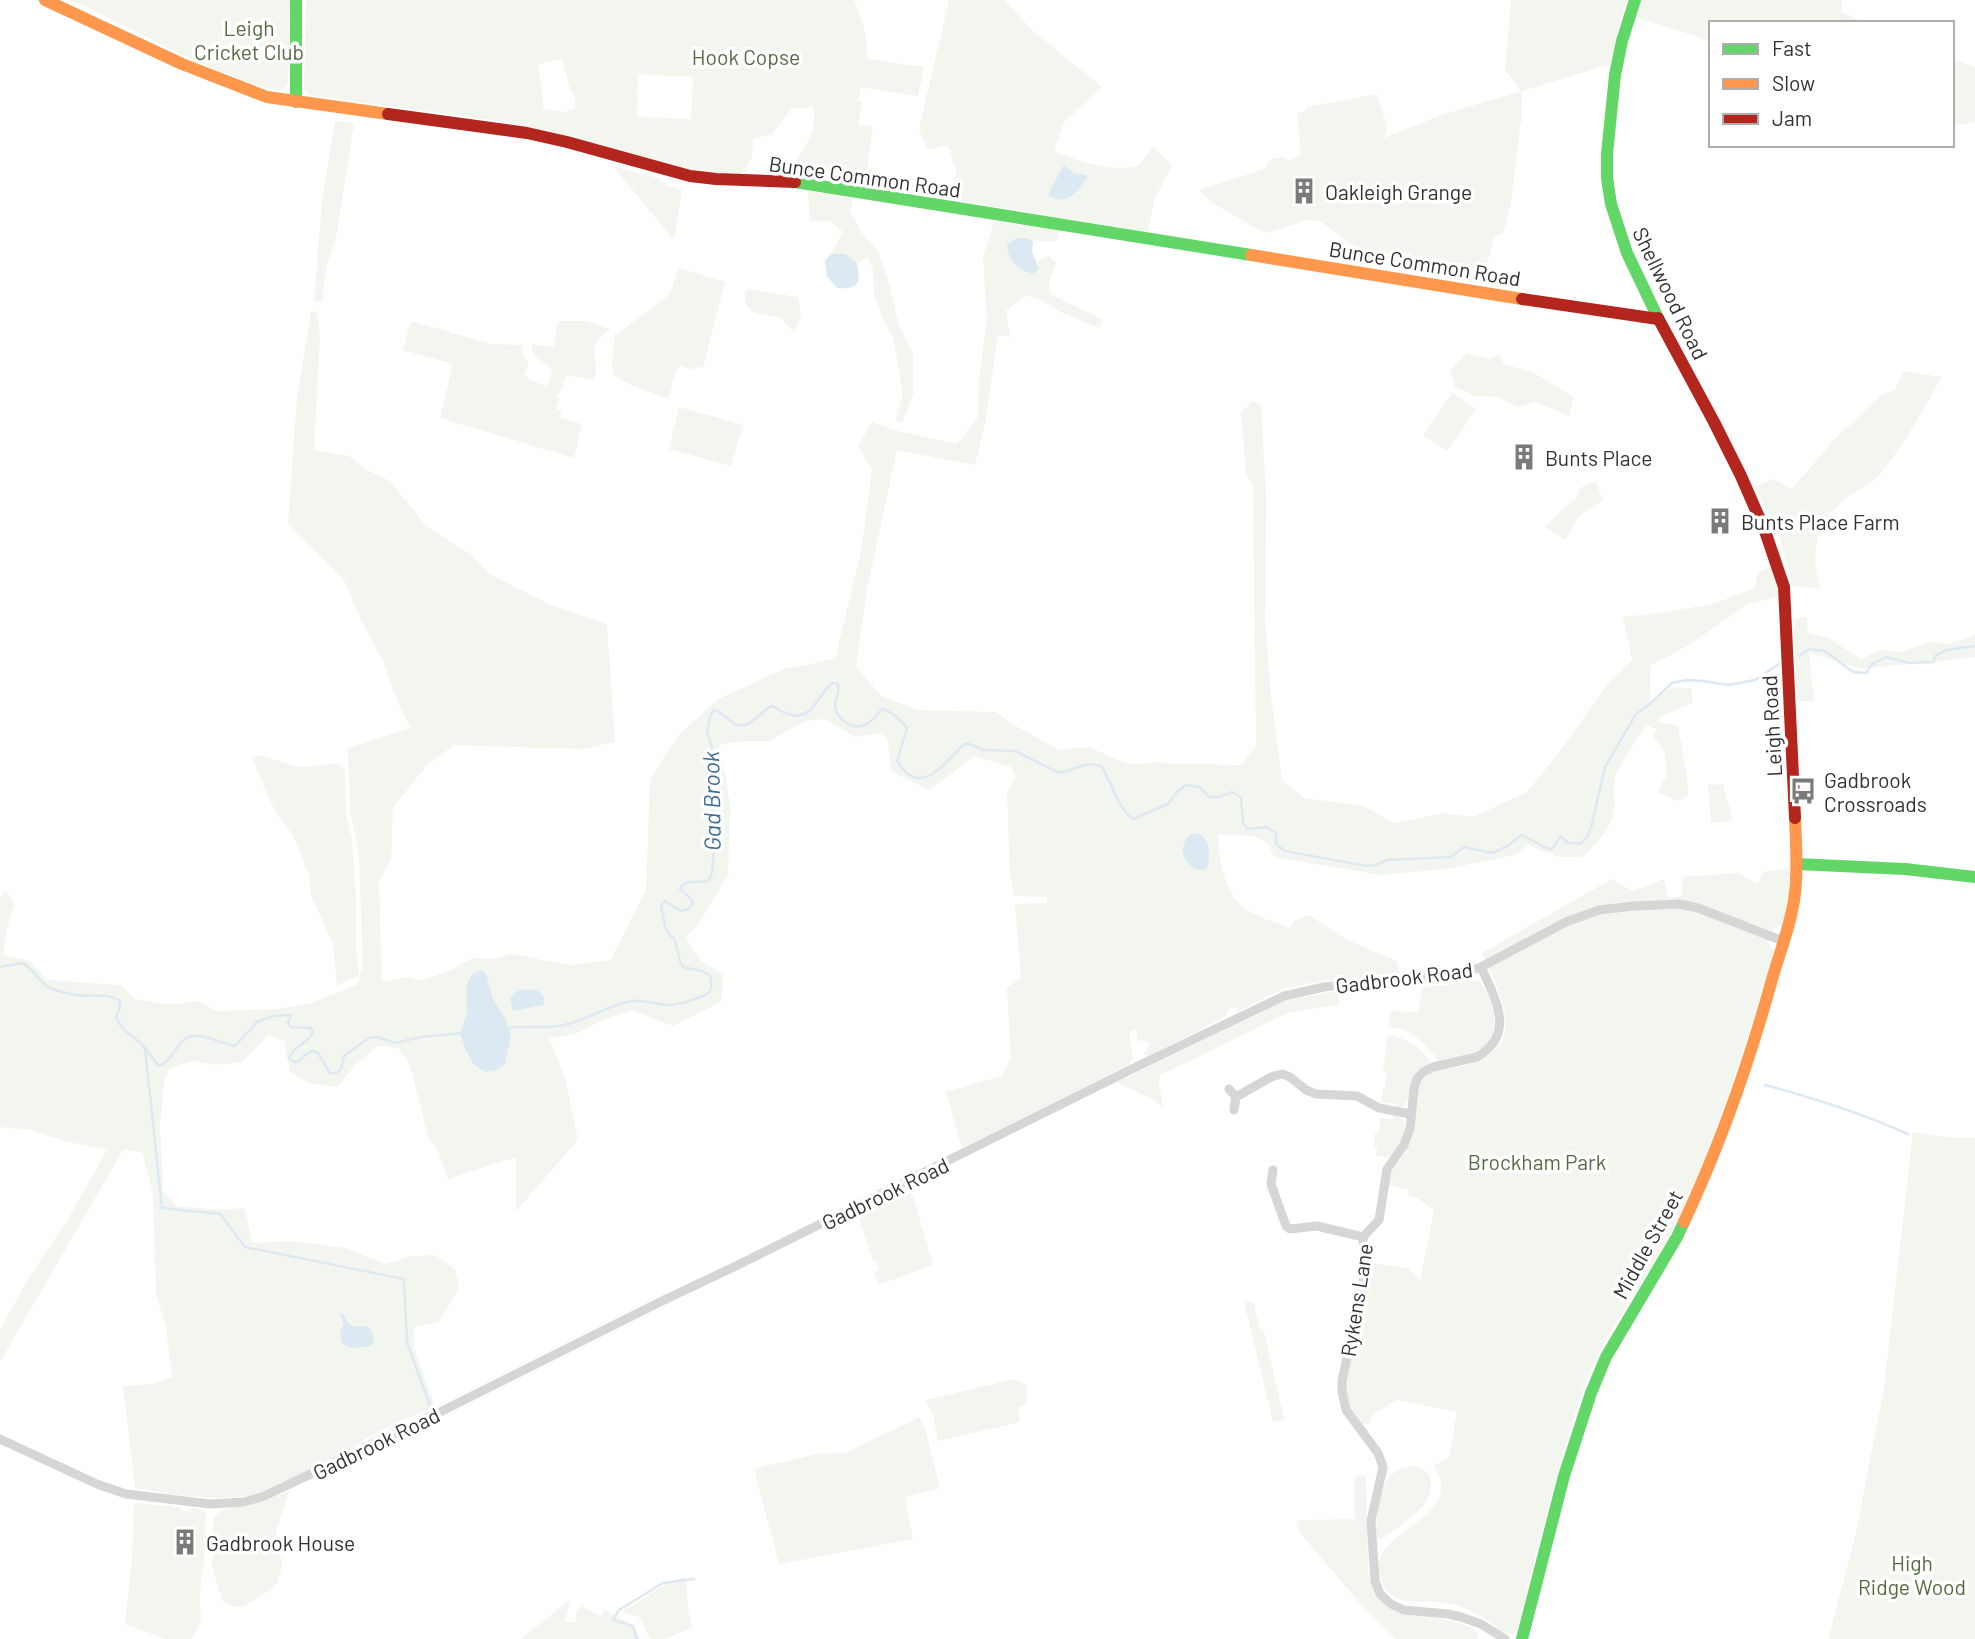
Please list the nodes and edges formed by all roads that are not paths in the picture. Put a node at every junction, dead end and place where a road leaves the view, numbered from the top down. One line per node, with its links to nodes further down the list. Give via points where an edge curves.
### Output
1 (45, 0): 4 (street, Bunce Common Road, via 235,86)
2 (296, 0): 4 (street)
3 (1635, 0): 5 (street, Shellwood Road, via 1616,67 1607,174 1615,223)
4 (296, 102): 5 (street, Bunce Common Road, via 527,133 690,176 835,187)
5 (1658, 319): 6 (street, Shellwood Road, via 1712,418 1772,547)
6 (1784, 587): 7 (street, Leigh Road)
7 (1797, 864): 8 (street); 9 (street, Middle Street, via 1795,895)
8 (1975, 877)
9 (1783, 941): 10 (street, Gadbrook Road, via 1698,908 1634,906 1600,910 1566,922); 19 (street, Middle Street, via 1734,1100 1696,1196 1606,1357 1587,1401)
10 (1481, 967): 14 (street, Rykens Lane, via 1500,1016 1496,1041 1477,1057 1423,1072 1414,1089); 17 (street, Gadbrook Road, via 1455,975 1377,980 1284,996 264,1496 210,1504 126,1493)
11 (1229, 1089): 12 (street)
12 (1236, 1097): 13 (street); 14 (street, via 1282,1074 1316,1094 1346,1094 1379,1108)
13 (1234, 1110)
14 (1410, 1114): 16 (street, Rykens Lane, via 1404,1145 1387,1169 1379,1220)
15 (1273, 1170): 16 (street, via 1271,1184 1286,1226 1317,1226)
16 (1363, 1237): 18 (street, Rykens Lane, via 1363,1283 1342,1391 1346,1410 1383,1467 1371,1521 1375,1581 1380,1594 1404,1610 1461,1617)
17 (0, 1439)
18 (1505, 1639)
19 (1522, 1639)

